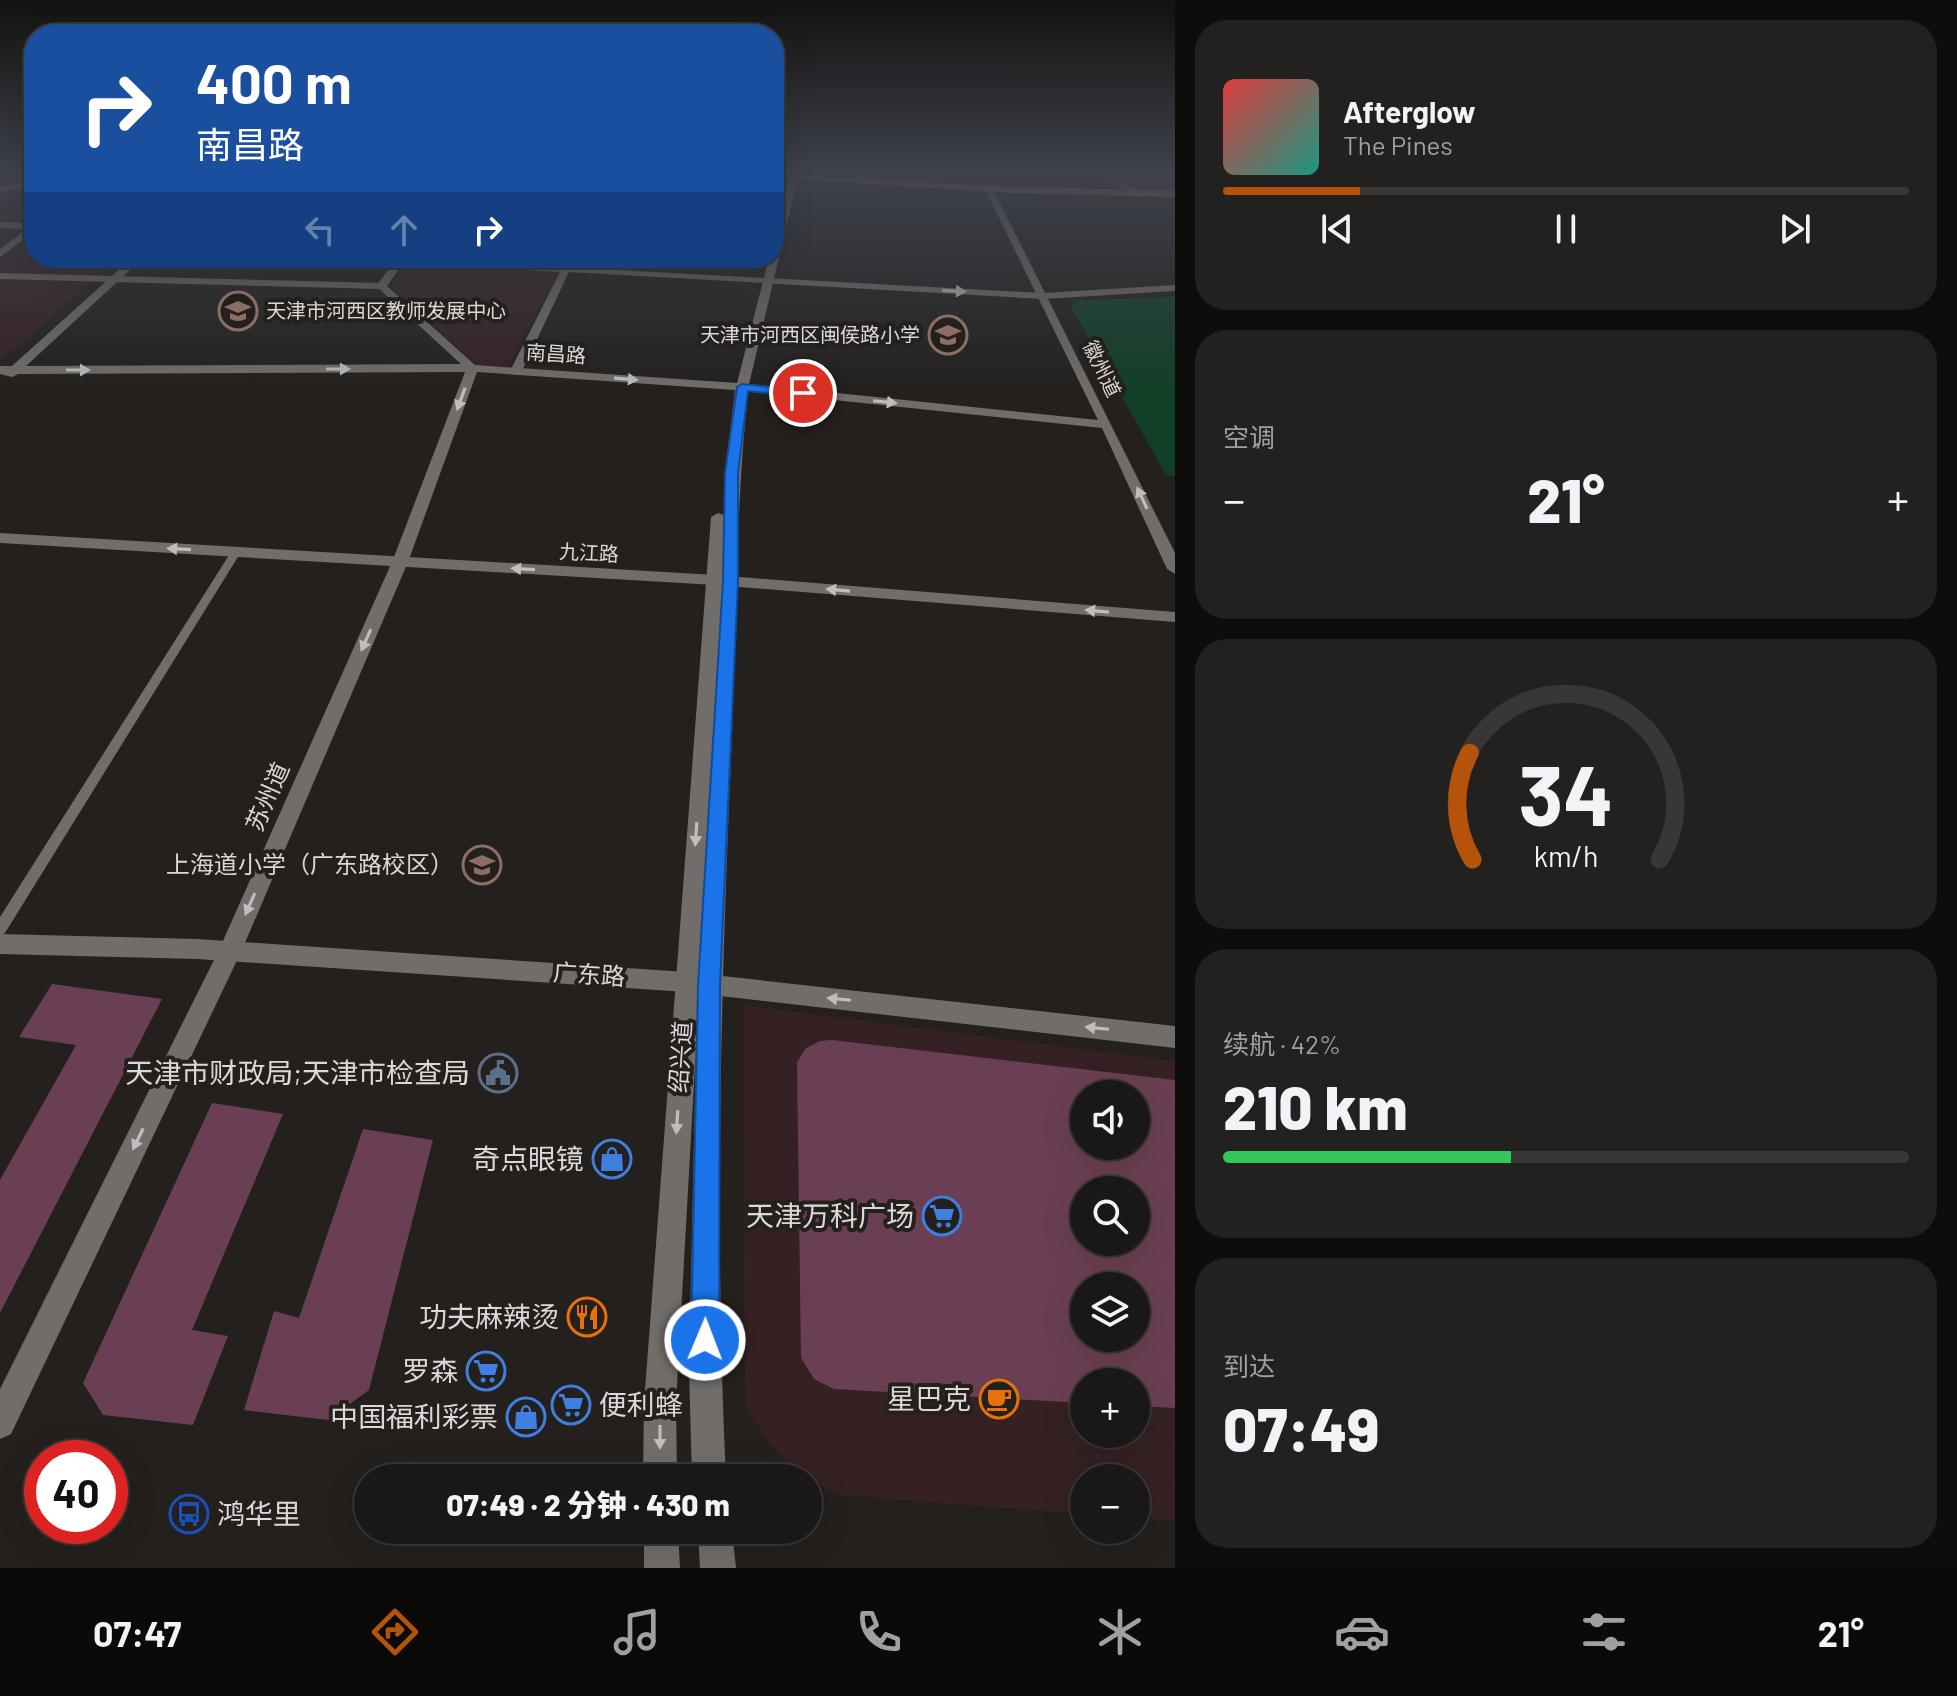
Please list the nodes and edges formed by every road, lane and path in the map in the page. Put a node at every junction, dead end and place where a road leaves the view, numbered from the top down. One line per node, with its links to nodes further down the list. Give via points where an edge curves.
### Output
1 (1017, 245): 13 (street, 徽州道)
2 (128, 268): 9 (street)
3 (395, 268): 11 (street)
4 (550, 268): 7 (street)
5 (763, 268): 10 (street, 绍兴道)
6 (767, 268): 10 (street, 绍兴道)
7 (566, 269): 10 (street); 17 (street)
8 (0, 276): 9 (street)
9 (116, 279): 11 (street); 16 (street)
10 (764, 281): 13 (street, one-way to 13); 19 (street, 绍兴道)
11 (381, 286): 14 (street)
12 (1175, 288): 13 (street)
13 (1043, 296): 20 (street, 徽州道)
14 (472, 368): 16 (street, 南昌路, one-way to 14); 17 (street, 南昌路); 23 (street, 苏州道, one-way to 23)
15 (0, 370): 16 (street, 南昌路)
16 (15, 370): 18 (street)
17 (516, 371): 19 (street, 南昌路, one-way to 19)
18 (0, 384)
19 (736, 387): 20 (street, 南昌路, one-way to 20); 25 (street, 绍兴道, via 720,474)
20 (1107, 425): 24 (street, 徽州道, one-way to 20)
21 (0, 538): 22 (street, 九江路, one-way to 21)
22 (236, 552): 23 (street, 九江路); 27 (lane)
23 (400, 562): 25 (street, 九江路, one-way to 23); 29 (street, 苏州道, one-way to 29)
24 (1175, 569)
25 (723, 581): 26 (street, 九江路, one-way to 25); 30 (street, 绍兴道)
26 (1175, 617)
27 (0, 929)
28 (0, 944): 29 (street, 广东路)
29 (229, 952): 30 (street, 广东路); 32 (street, 苏州道, one-way to 32)
30 (697, 983): 31 (street, 广东路, one-way to 30); 33 (street, 绍兴道, one-way to 33, via 661,1388); 34 (street, 绍兴道)
31 (1175, 1037)
32 (0, 1423)
33 (660, 1464)
34 (708, 1464)
35 (661, 1544): 37 (street)
36 (716, 1544): 38 (street)
37 (662, 1568)
38 (718, 1568)

